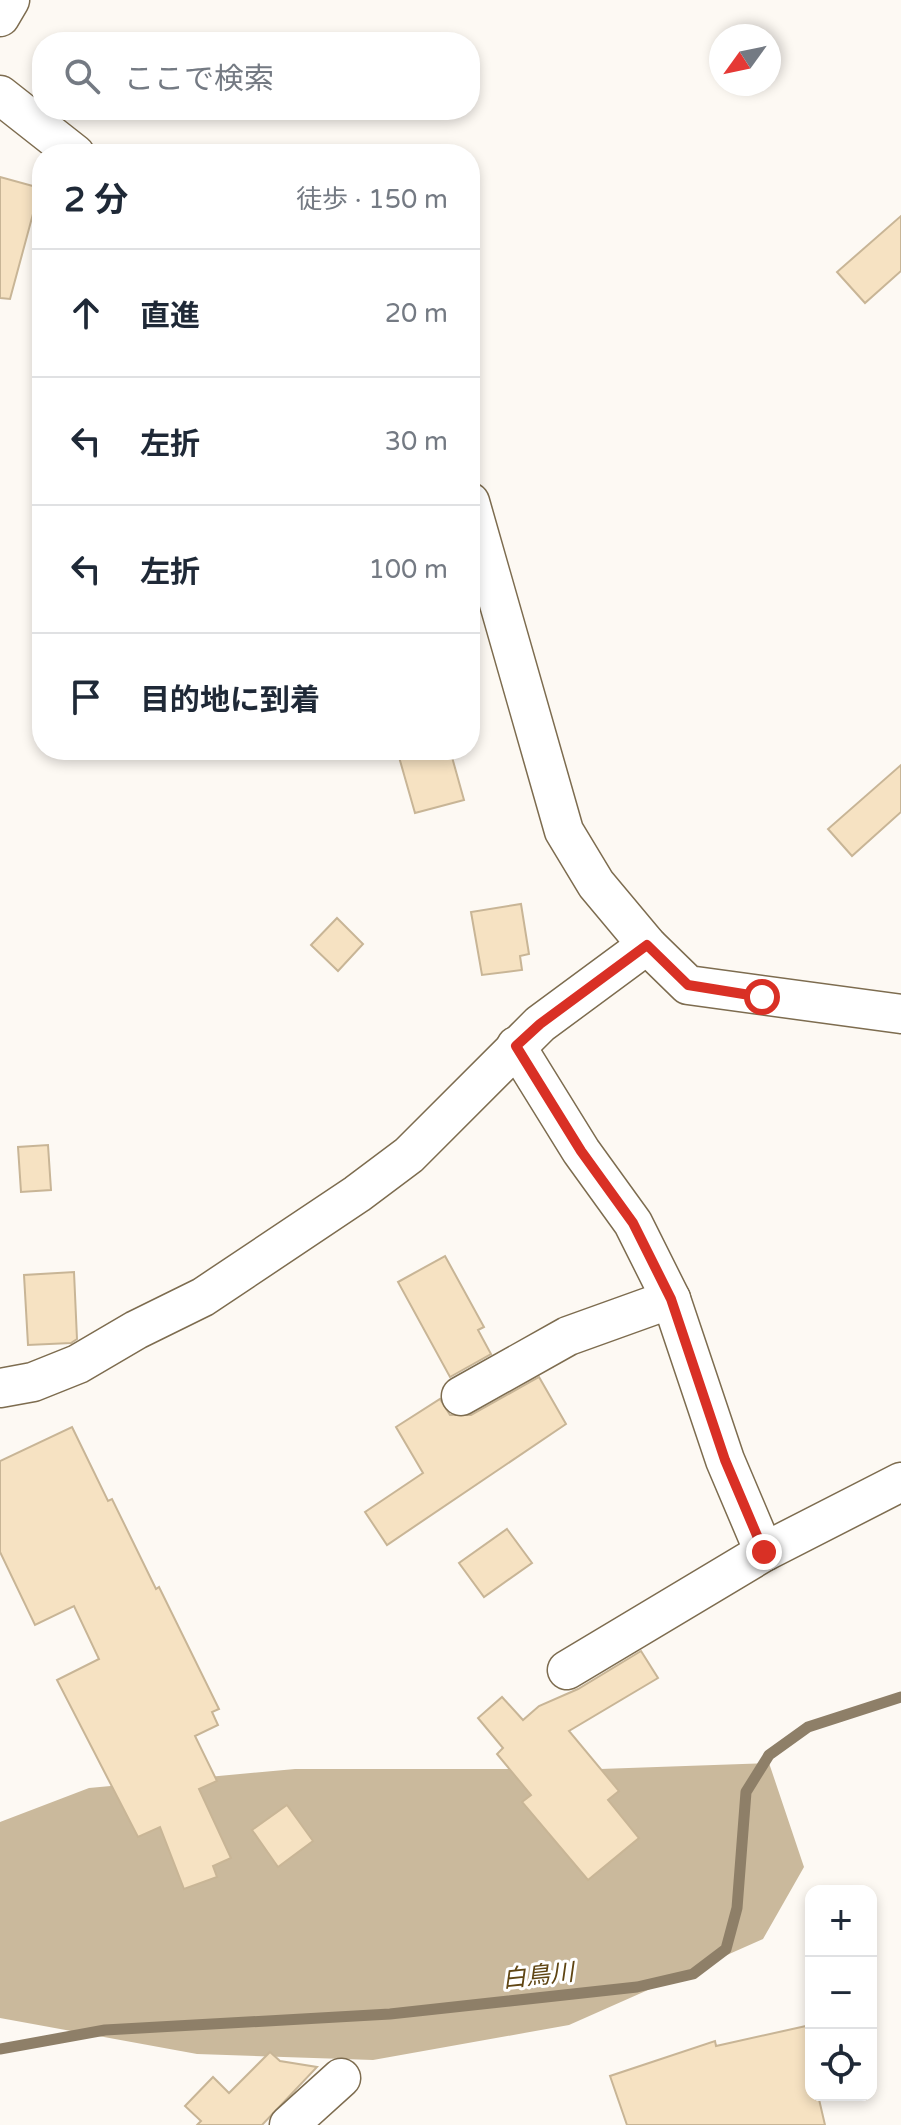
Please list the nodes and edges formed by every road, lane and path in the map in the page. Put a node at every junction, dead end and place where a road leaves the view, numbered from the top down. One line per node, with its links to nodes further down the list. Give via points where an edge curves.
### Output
1 (10, 0): 2 (street)
2 (0, 17)
3 (0, 95): 4 (street)
4 (62, 144)
5 (480, 537): 6 (street, via 564,831 596,884)
6 (647, 945): 7 (street, via 688,985); 8 (street)
7 (901, 1014)
8 (516, 1046): 9 (street, via 633,1223); 10 (street, via 409,1155 203,1297 78,1364)
9 (671, 1299): 11 (street, via 568,1336); 13 (street, via 725,1460)
10 (0, 1388)
11 (461, 1396)
12 (901, 1482): 13 (street)
13 (764, 1552): 14 (street)
14 (567, 1670)
15 (341, 2078): 16 (street)
16 (289, 2125)

